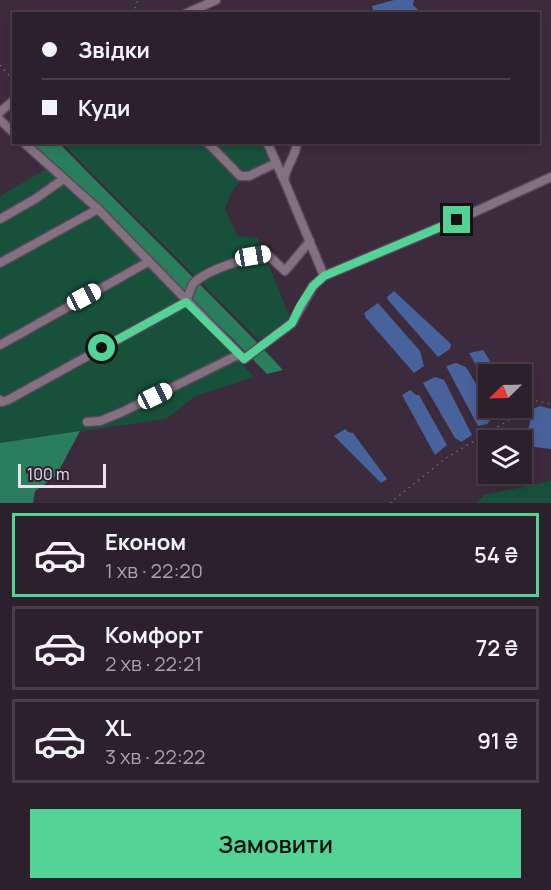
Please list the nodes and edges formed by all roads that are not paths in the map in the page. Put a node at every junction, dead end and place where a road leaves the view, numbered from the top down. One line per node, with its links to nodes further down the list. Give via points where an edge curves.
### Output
1 (216, 0): 2 (street)
2 (189, 12)
3 (12, 102): 4 (street)
4 (0, 112)
5 (0, 120): 6 (street)
6 (12, 131)
7 (25, 144): 13 (street)
8 (209, 144): 11 (street, via 240,176 249,176)
9 (268, 144): 11 (street)
10 (297, 144): 14 (street)
11 (276, 163): 14 (street)
12 (551, 177): 20 (street)
13 (62, 180): 15 (street); 16 (street)
14 (284, 180): 17 (street)
15 (98, 210): 18 (street); 19 (street)
16 (0, 219)
17 (310, 241): 20 (street); 21 (street, via 285,271 267,254 253,256 207,275 193,285)
18 (148, 262): 21 (street); 22 (street)
19 (0, 263)
20 (324, 276): 23 (street, via 313,286 292,323 244,359)
21 (186, 302): 23 (street); 24 (street)
22 (0, 345)
23 (238, 355): 25 (street, via 120,413)
24 (0, 400)
25 (87, 422)

